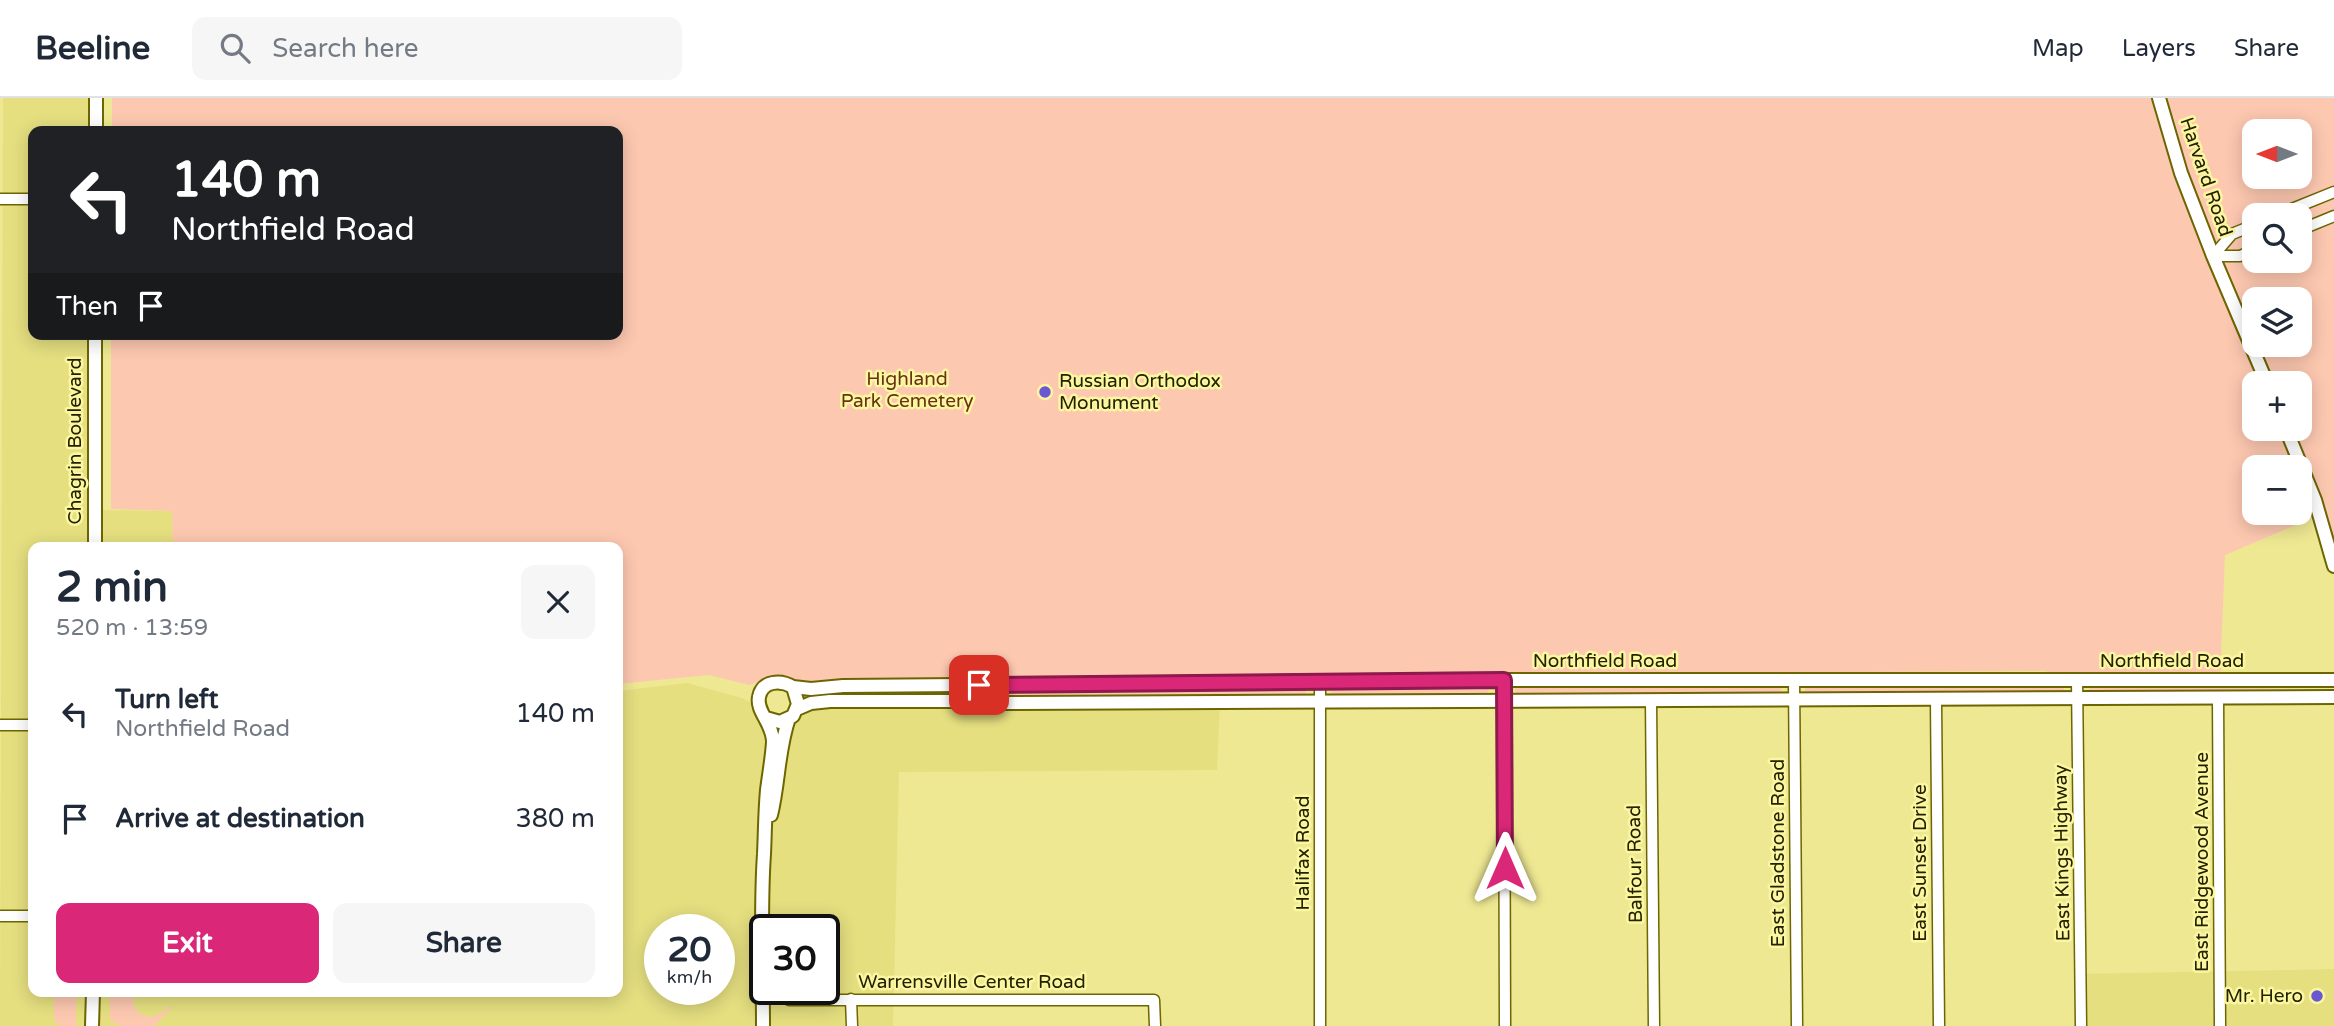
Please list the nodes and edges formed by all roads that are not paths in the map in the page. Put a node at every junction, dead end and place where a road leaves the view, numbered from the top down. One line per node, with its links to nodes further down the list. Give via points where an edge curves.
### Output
1 (96, 98): 3 (main road)
2 (2159, 98): 12 (main road, Harvard Road)
3 (96, 126)
4 (2334, 192): 7 (street)
5 (0, 199): 6 (street)
6 (28, 199)
7 (2307, 203)
8 (2334, 216): 9 (street)
9 (2312, 225)
10 (2242, 230): 12 (street, via 2232,234)
11 (2242, 255): 12 (street)
12 (2213, 256): 14 (main road, Harvard Road)
13 (94, 340): 16 (main road, Chagrin Boulevard)
14 (2262, 371)
15 (2291, 441): 17 (main road, via 2315,500)
16 (94, 542)
17 (2334, 566)
18 (2077, 679): 20 (main road, Northfield Road); 21 (main road, Northfield Road); 26 (street, East Kings Highway)
19 (1504, 680): 20 (main road, Northfield Road); 22 (main road, Northfield Road); 29 (street)
20 (1794, 680): 27 (street, East Gladstone Road)
21 (2334, 680)
22 (1320, 681): 23 (main road, Northfield Road); 31 (street, Halifax Road)
23 (793, 687): 32 (main road, via 798,699); 33 (main road, via 774,682 761,691 759,707)
24 (2334, 697): 25 (main road, Northfield Road)
25 (2218, 698): 26 (main road, Northfield Road); 52 (street, East Ridgewood Avenue)
26 (2077, 699): 28 (main road, Northfield Road); 51 (street, East Kings Highway)
27 (1794, 700): 28 (main road, Northfield Road); 30 (main road, Northfield Road); 49 (street, East Gladstone Road)
28 (1936, 700): 50 (street, East Sunset Drive)
29 (1504, 701): 30 (main road, Northfield Road); 31 (main road, Northfield Road); 47 (street)
30 (1651, 701): 48 (street, Balfour Road)
31 (1320, 702): 32 (main road, Northfield Road, via 830,701 811,703); 46 (street, Halifax Road)
32 (793, 714): 33 (main road, via 780,722); 36 (main road, via 783,736 777,793)
33 (766, 718): 36 (main road, via 773,743)
34 (28, 724): 35 (street)
35 (0, 725)
36 (765, 835): 43 (main road)
37 (0, 916): 38 (street)
38 (28, 916)
39 (93, 997): 42 (main road)
40 (840, 999): 41 (street, Warrensville Center Road)
41 (851, 999): 44 (street); 45 (street, Warrensville Center Road, via 1154,1000)
42 (92, 1026)
43 (763, 1026)
44 (852, 1026)
45 (1155, 1026)
46 (1320, 1026)
47 (1505, 1026)
48 (1654, 1026)
49 (1797, 1026)
50 (1939, 1026)
51 (2081, 1026)
52 (2220, 1026)

